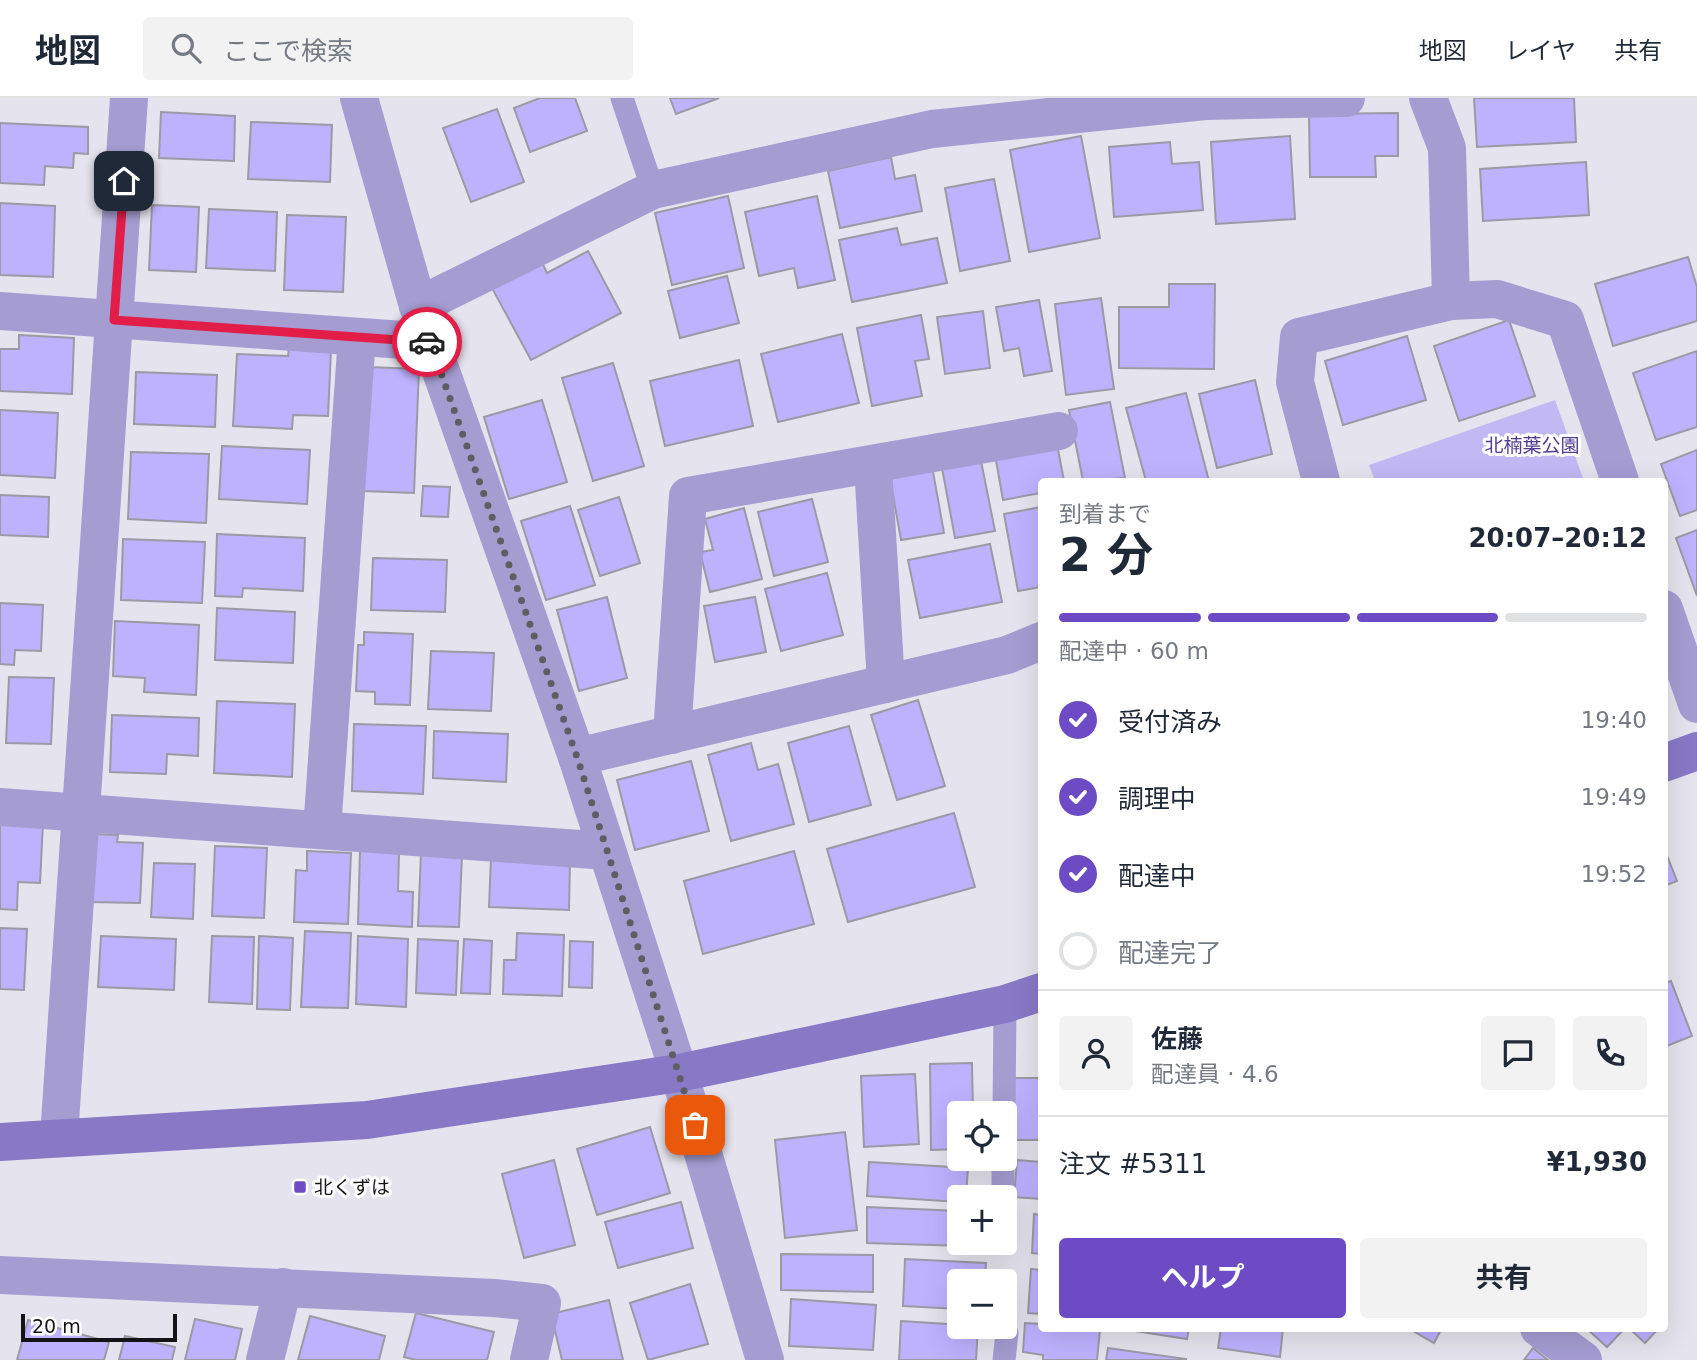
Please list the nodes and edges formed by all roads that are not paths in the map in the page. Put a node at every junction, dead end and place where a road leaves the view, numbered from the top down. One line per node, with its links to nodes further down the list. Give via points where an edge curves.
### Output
1 (129, 98): 12 (street)
2 (359, 98): 10 (street)
3 (622, 98): 8 (lane)
4 (1346, 98): 6 (street)
5 (1428, 98): 9 (street, via 1447,148)
6 (1205, 99): 7 (street)
7 (927, 114): 8 (street)
8 (653, 190): 10 (street)
9 (1451, 300): 17 (street, via 1299,337 1295,382); 18 (street, via 1497,299 1564,320)
10 (418, 306): 14 (street)
11 (0, 312): 12 (street)
12 (114, 320): 13 (street); 28 (street)
13 (357, 337): 14 (street); 29 (street)
14 (430, 342): 25 (street)
15 (1059, 431): 16 (street)
16 (873, 466): 21 (street); 23 (street, via 688,496)
17 (1320, 478)
18 (1619, 478)
19 (1668, 621): 22 (street)
20 (1038, 642): 21 (street, via 1007,655)
21 (886, 684): 23 (street)
22 (1697, 704)
23 (672, 735): 25 (street)
24 (1697, 751): 26 (street)
25 (577, 757): 30 (street)
26 (1668, 762)
27 (0, 807): 28 (street)
28 (80, 813): 29 (street); 35 (street)
29 (323, 830): 30 (street)
30 (607, 851): 33 (street)
31 (1038, 993): 32 (street)
32 (1005, 1004): 33 (street); 34 (lane)
33 (679, 1073): 35 (street, via 367,1120); 43 (street)
34 (1004, 1101)
35 (59, 1137): 36 (street)
36 (0, 1142)
37 (3, 1286): 38 (street)
38 (283, 1287): 41 (street); 42 (street, via 542,1303)
39 (1544, 1332): 45 (street)
40 (1006, 1339): 44 (lane)
41 (265, 1360)
42 (529, 1360)
43 (765, 1360)
44 (1004, 1360)
45 (1583, 1360)

